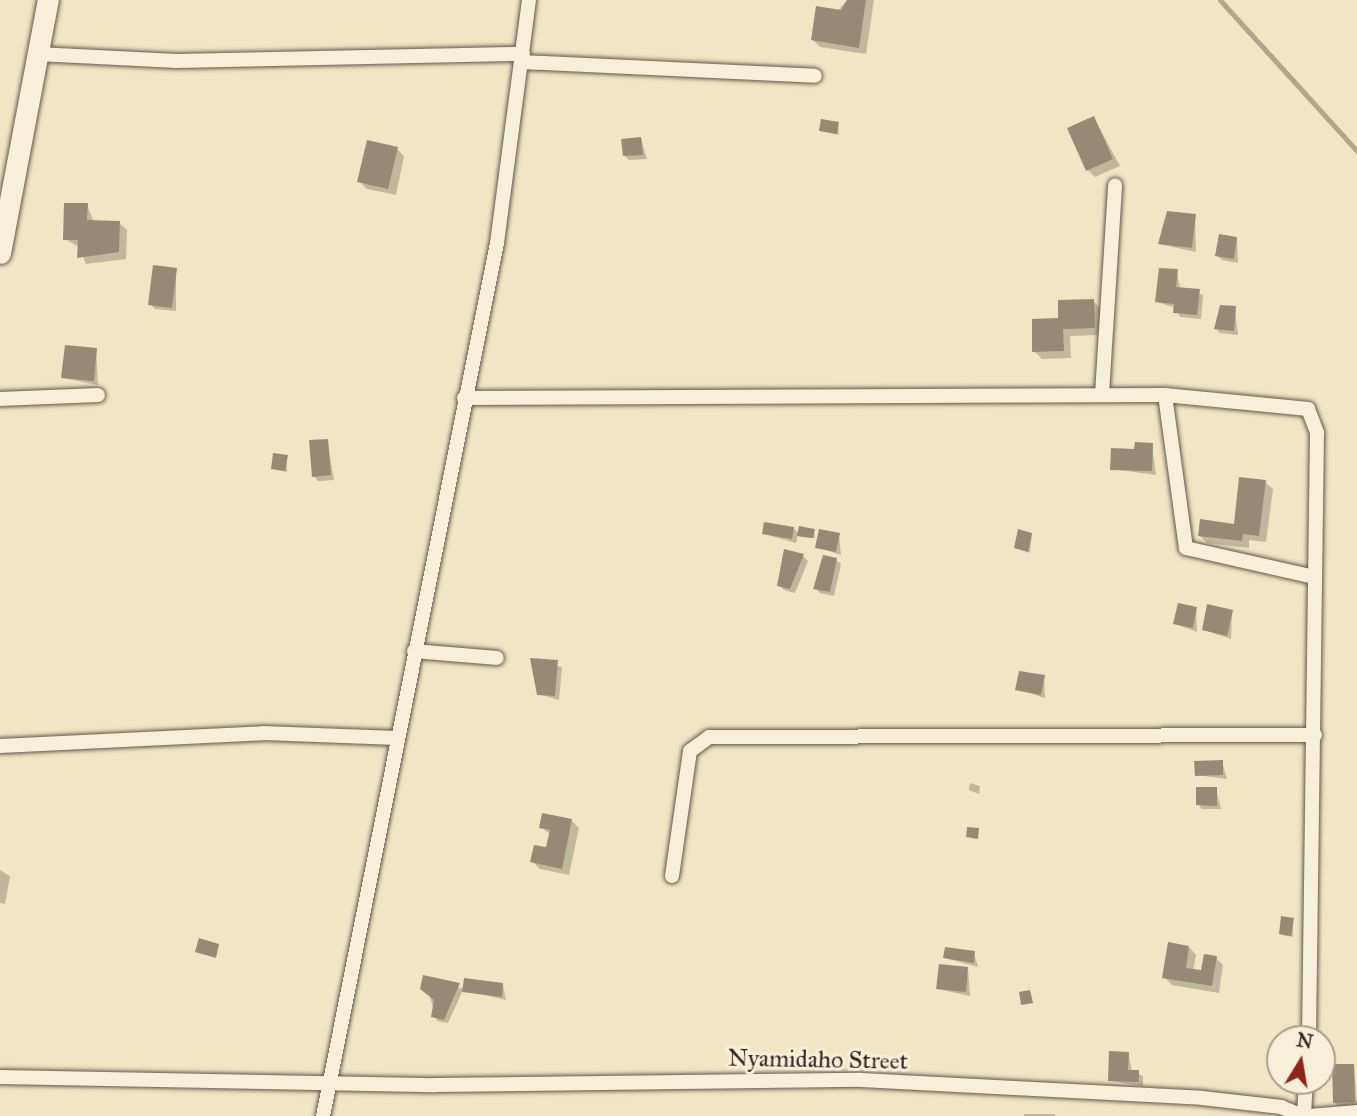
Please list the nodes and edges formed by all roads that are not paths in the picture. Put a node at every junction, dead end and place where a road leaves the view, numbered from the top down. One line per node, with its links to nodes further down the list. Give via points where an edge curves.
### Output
1 (48, 0): 3 (street)
2 (529, 0): 4 (street)
3 (37, 54): 4 (street, via 189,61); 7 (street)
4 (523, 58): 5 (street); 11 (street, via 497,243)
5 (816, 76)
6 (1115, 185): 8 (street)
7 (1, 248)
8 (1102, 394): 10 (street); 11 (street)
9 (98, 395): 12 (street)
10 (1165, 395): 13 (street, via 1186,548); 13 (street, via 1307,409 1317,433)
11 (464, 398): 14 (street)
12 (0, 399)
13 (1315, 577): 16 (street)
14 (414, 652): 15 (street); 17 (street)
15 (497, 658)
16 (1315, 735): 19 (street, via 709,737 690,751); 20 (street)
17 (397, 737): 18 (street, via 263,733); 22 (street)
18 (0, 746)
19 (672, 876)
20 (1308, 1025)
21 (0, 1077): 22 (street, Nyamidaho Street)
22 (330, 1080): 25 (street); 26 (street, Nyamidaho Street, via 435,1085 861,1080 1202,1098 1281,1107)
23 (1305, 1095): 26 (street)
24 (1357, 1112): 27 (street)
25 (323, 1116)
26 (1303, 1116)
27 (1310, 1116)

